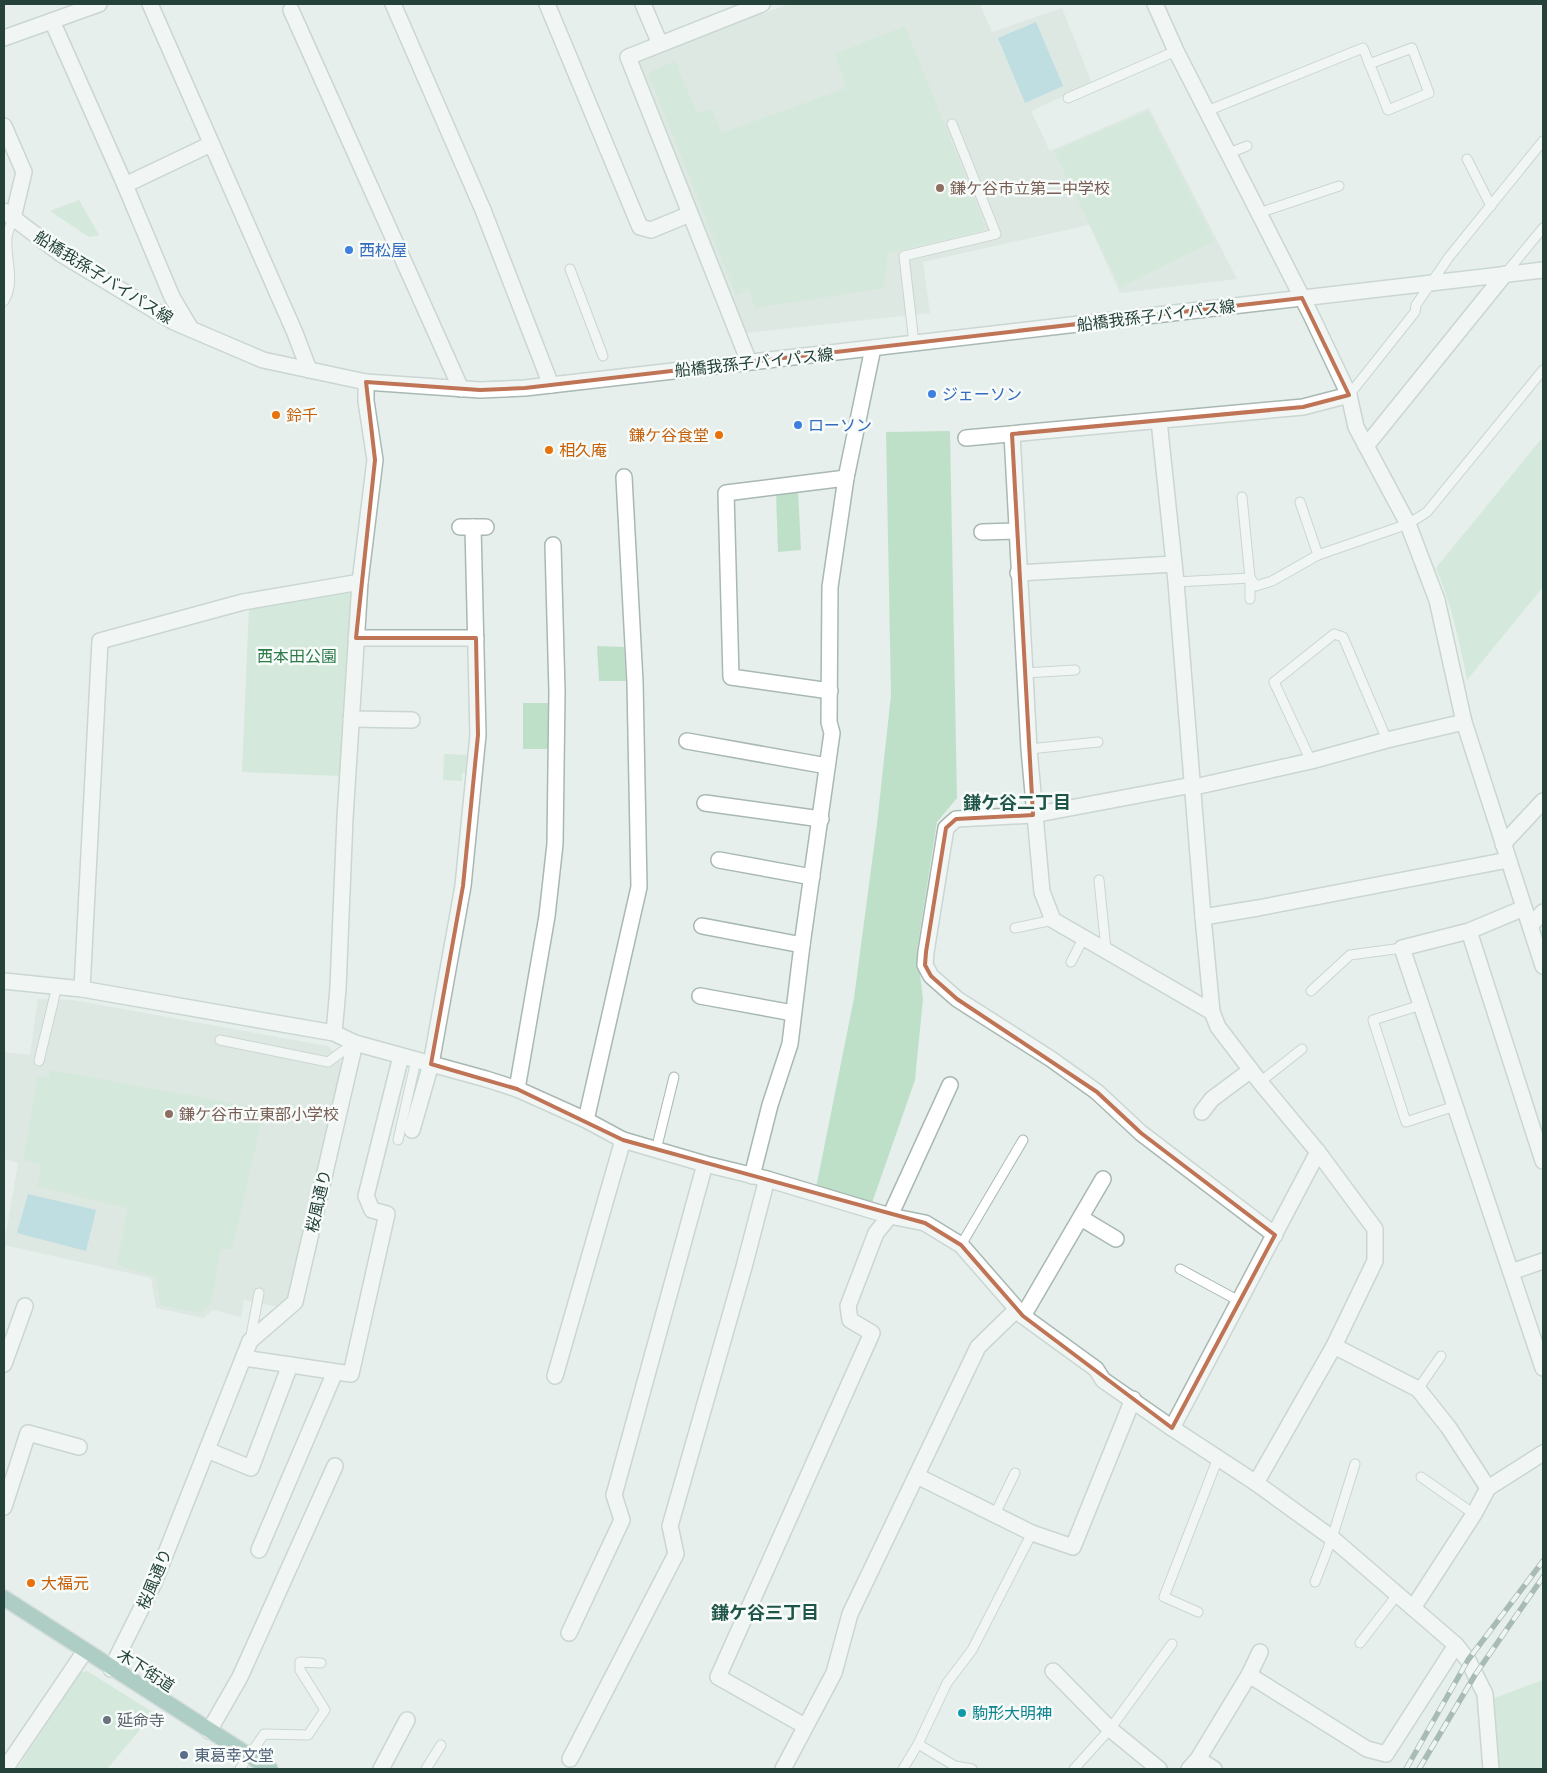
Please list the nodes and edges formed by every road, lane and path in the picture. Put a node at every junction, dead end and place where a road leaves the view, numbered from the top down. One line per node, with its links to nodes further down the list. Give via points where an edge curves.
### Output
1 (99, 4): 9 (street)
2 (150, 4): 19 (street)
3 (394, 4): 44 (street, via 483,210)
4 (547, 4): 28 (street, via 640,227 651,230)
5 (643, 4): 11 (street)
6 (762, 4): 11 (street)
7 (1155, 4): 12 (street)
8 (291, 10): 45 (street)
9 (52, 20): 10 (street); 23 (street)
10 (4, 38)
11 (660, 44): 28 (street, via 628,57)
12 (1176, 51): 14 (lane); 15 (street)
13 (1369, 64): 13 (lane, via 1388,110 1429,93 1412,48); 15 (lane, via 1363,48)
14 (1068, 98)
15 (1207, 111): 21 (street)
16 (952, 124): 37 (lane, via 996,234 904,256)
17 (4, 126): 27 (street, via 24,172)
18 (1543, 141): 25 (lane)
19 (211, 144): 23 (street); 41 (street)
20 (1247, 146): 21 (lane)
21 (1229, 153): 26 (street)
22 (1467, 159): 25 (lane)
23 (125, 185): 36 (street, via 172,298)
24 (1339, 186): 26 (lane)
25 (1491, 206): 33 (lane)
26 (1259, 213): 34 (street)
27 (8, 214): 35 (lane, via 10,279); 36 (street, 船橋我孫子バイパス線, via 61,254)
28 (690, 214): 40 (street)
29 (1543, 228): 32 (lane)
30 (570, 269): 39 (lane)
31 (1543, 270): 32 (street, 船橋我孫子バイパス線)
32 (1505, 274): 33 (street, 船橋我孫子バイパス線); 50 (street)
33 (1432, 282): 34 (street, 船橋我孫子バイパス線); 46 (lane, via 1416,304 1415,312)
34 (1302, 298): 37 (street, 船橋我孫子バイパス線); 46 (street)
35 (4, 301)
36 (191, 330): 41 (street, 船橋我孫子バイパス線, via 262,360)
37 (914, 343): 38 (street, 船橋我孫子バイパス線)
38 (873, 348): 40 (street, 船橋我孫子バイパス線); 52 (street)
39 (603, 356)
40 (749, 362): 44 (street, 船橋我孫子バイパス線)
41 (309, 370): 43 (street, 船橋我孫子バイパス線)
42 (1543, 370): 55 (lane, via 1427,512)
43 (366, 382): 45 (street, 船橋我孫子バイパス線); 64 (street, via 375,460)
44 (551, 385): 45 (street, 船橋我孫子バイパス線)
45 (461, 389)
46 (1349, 395): 47 (street, via 1303,407); 50 (street, via 1356,427)
47 (1160, 421): 48 (street); 61 (street)
48 (1012, 434): 49 (street); 57 (street)
49 (966, 438)
50 (1366, 446): 55 (street)
51 (624, 476): 129 (street, via 635,682 639,887)
52 (846, 478): 71 (street, via 830,587); 71 (street, via 726,494 731,677)
53 (1242, 497): 63 (lane)
54 (1300, 502): 60 (lane)
55 (1408, 524): 60 (lane); 74 (street, via 1437,600)
56 (473, 527): 68 (street)
57 (1016, 531): 58 (street); 62 (street)
58 (982, 532)
59 (553, 545): 126 (street, via 557,692 554,844 547,916)
60 (1318, 555): 63 (lane, via 1272,581 1256,586)
61 (1174, 564): 62 (street); 65 (street)
62 (1018, 573): 70 (street)
63 (1250, 578): 65 (lane); 66 (lane)
64 (360, 582): 67 (street); 109 (street, via 243,602 100,641)
65 (1176, 582): 81 (street)
66 (1250, 599)
67 (356, 638): 68 (street); 72 (street)
68 (476, 638): 121 (street, via 478,735 464,886)
69 (1075, 670): 70 (lane)
70 (1024, 673): 78 (street)
71 (830, 691): 80 (street, via 832,733)
72 (351, 719): 73 (street); 115 (street)
73 (412, 720)
74 (1464, 722): 75 (street); 86 (street)
75 (1387, 740): 79 (street); 79 (lane, via 1343,637 1334,634 1274,682)
76 (687, 741): 80 (street)
77 (1098, 742): 78 (lane)
78 (1029, 749): 84 (street)
79 (1311, 761): 81 (street)
80 (827, 766): 85 (street)
81 (1192, 785): 84 (street); 93 (street)
82 (1543, 801): 86 (street)
83 (705, 803): 85 (street)
84 (1033, 815): 94 (street, via 1042,892); 104 (street, via 956,819 946,828)
85 (820, 819): 89 (street)
86 (1503, 844): 88 (street)
87 (719, 860): 89 (street)
88 (1508, 860): 91 (street); 93 (street)
89 (812, 877): 100 (street)
90 (1099, 880): 102 (lane)
91 (1524, 908): 95 (street); 98 (street)
92 (1543, 912): 95 (street)
93 (1203, 917): 114 (street)
94 (1053, 920): 97 (lane); 99 (street)
95 (1531, 925): 105 (street)
96 (702, 926): 100 (street)
97 (1015, 928)
98 (1469, 931): 101 (street); 136 (street)
99 (1084, 937): 102 (street); 103 (lane)
100 (802, 945): 113 (street)
101 (1402, 948): 110 (lane, via 1350,955); 112 (street)
102 (1106, 950): 114 (street)
103 (1071, 962)
104 (925, 965): 107 (street); 142 (street, via 931,976 957,999 1097,1092 1141,1133)
105 (1543, 966)
106 (4, 981): 108 (street)
107 (924, 983)
108 (57, 986): 109 (street); 120 (lane)
109 (82, 989): 115 (street)
110 (1311, 991)
111 (700, 996): 113 (street)
112 (1421, 1005): 127 (street); 127 (lane, via 1373,1020 1406,1122)
113 (793, 1012): 138 (street, via 790,1044 770,1105)
114 (1212, 1012): 122 (street, via 1218,1027)
115 (334, 1033): 117 (street)
116 (220, 1040): 117 (lane, via 328,1062)
117 (355, 1043): 119 (street); 152 (street, 桜風通り, via 295,1302)
118 (1302, 1049): 124 (lane)
119 (409, 1058): 121 (street); 131 (lane); 159 (street, via 366,1196 372,1210 387,1214 350,1374)
120 (39, 1061)
121 (432, 1064): 126 (street); 130 (street)
122 (1251, 1070): 124 (street); 128 (street, via 1212,1099)
123 (674, 1077): 134 (lane)
124 (1260, 1082): 135 (street)
125 (950, 1085): 140 (street)
126 (516, 1089): 129 (street)
127 (1455, 1106): 147 (street)
128 (1202, 1112)
129 (586, 1120): 132 (street)
130 (412, 1130)
131 (398, 1140)
132 (623, 1140): 134 (street); 160 (street)
133 (1023, 1140): 144 (lane)
134 (656, 1150): 137 (street)
135 (1318, 1152): 142 (street); 153 (street, via 1375,1229 1375,1260)
136 (1543, 1160)
137 (705, 1164): 138 (street); 186 (street, via 614,1495 622,1520)
138 (759, 1178): 140 (street); 203 (street, via 744,1267 670,1526 676,1554)
139 (1103, 1179): 141 (street)
140 (890, 1216): 144 (street, via 925,1223); 197 (street, via 876,1233 848,1306 850,1320 872,1333 718,1677)
141 (1081, 1218): 143 (street); 151 (street)
142 (1275, 1235): 149 (street)
143 (1116, 1239)
144 (961, 1245): 151 (street)
145 (1543, 1261): 147 (street)
146 (1180, 1269): 149 (lane)
147 (1512, 1272): 158 (street)
148 (259, 1293): 152 (lane)
149 (1239, 1301): 163 (street)
150 (25, 1306): 156 (street)
151 (1019, 1313): 162 (street); 171 (street, via 978,1347)
152 (250, 1341): 155 (street, 桜風通り)
153 (1334, 1346): 161 (street); 173 (street)
154 (1441, 1356): 161 (lane)
155 (244, 1358): 157 (street); 165 (street, 桜風通り)
156 (4, 1364)
157 (290, 1365): 159 (street); 165 (street, via 251,1468)
158 (1543, 1368)
159 (335, 1372): 180 (street)
160 (555, 1376)
161 (1418, 1390): 174 (street, via 1449,1428)
162 (1133, 1400): 163 (street); 178 (street, via 1073,1547)
163 (1172, 1428): 167 (street)
164 (80, 1447): 175 (street, via 28,1433)
165 (206, 1450): 193 (street, 桜風通り, via 154,1583)
166 (1543, 1453): 174 (street)
167 (1218, 1458): 173 (street); 185 (lane, via 1164,1597)
168 (1355, 1464): 179 (lane)
169 (335, 1466): 199 (street, via 240,1677)
170 (1015, 1473): 176 (lane)
171 (917, 1476): 176 (street); 197 (street, via 850,1614 834,1673)
172 (1421, 1477): 177 (lane)
173 (1256, 1483): 179 (street)
174 (1488, 1488): 177 (street)
175 (4, 1507)
176 (995, 1514): 178 (street)
177 (1474, 1514): 184 (street)
178 (1032, 1533): 200 (lane, via 972,1650 947,1683)
179 (1332, 1538): 181 (lane); 182 (street)
180 (259, 1550)
181 (1315, 1582)
182 (1397, 1595): 184 (street); 187 (lane)
183 (4, 1598): 190 (main road, 木下街道)
184 (1413, 1608): 189 (street)
185 (1198, 1612)
186 (570, 1633)
187 (1360, 1643)
188 (1172, 1644): 198 (lane)
189 (1456, 1645): 195 (street, via 1386,1754 1367,1749); 216 (street, via 1468,1660 1485,1694)
190 (85, 1650): 193 (main road, 木下街道); 205 (street)
191 (1260, 1652): 195 (street)
192 (321, 1663): 202 (lane, via 300,1662 300,1670 325,1710 308,1735 264,1734)
193 (111, 1669): 199 (main road, 木下街道)
194 (1053, 1671): 198 (street)
195 (1249, 1675): 204 (street)
196 (407, 1720): 208 (street)
197 (805, 1726): 210 (street)
198 (1110, 1729): 213 (lane); 214 (street)
199 (209, 1731): 202 (main road, 木下街道)
200 (918, 1744): 211 (lane); 212 (lane, via 955,1766)
201 (441, 1745): 209 (lane)
202 (248, 1756): 206 (lane); 207 (main road, 木下街道)
203 (570, 1759)
204 (1193, 1764): 215 (street)
205 (5, 1769)
206 (240, 1769)
207 (270, 1769)
208 (380, 1769)
209 (426, 1769)
210 (783, 1769)
211 (904, 1769)
212 (972, 1769)
213 (1074, 1769)
214 (1159, 1769)
215 (1214, 1769)
216 (1491, 1769)

